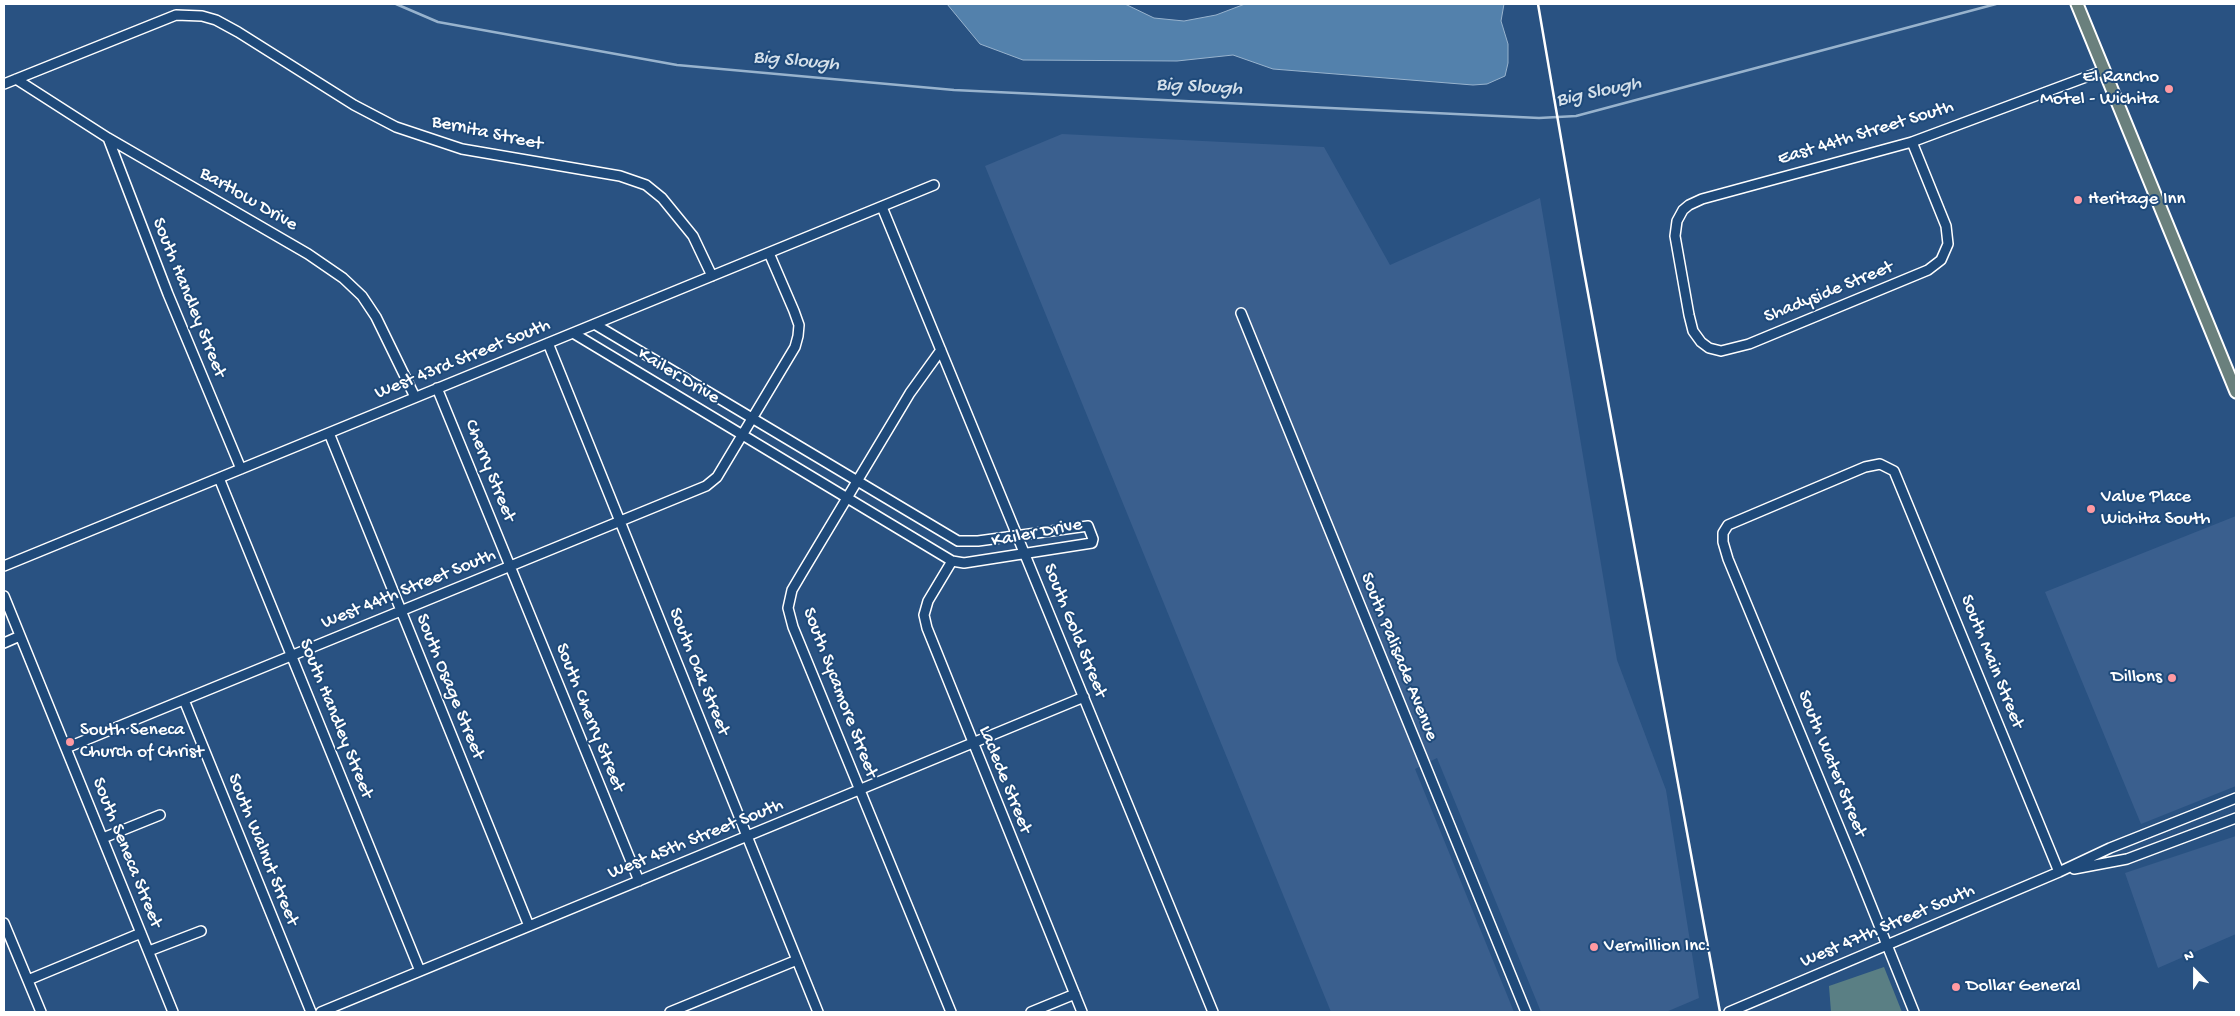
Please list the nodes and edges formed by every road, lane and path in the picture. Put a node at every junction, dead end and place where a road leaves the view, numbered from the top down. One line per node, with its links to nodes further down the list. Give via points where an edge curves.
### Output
1 (2078, 4): 2 (main road)
2 (2105, 70): 6 (street, East 44th Street South); 18 (main road)
3 (16, 78): 4 (street); 5 (street, Bartlow Drive); 10 (street, Bernita Street, via 176,15 193,14 216,20 354,105 396,127 462,149 620,176 646,185 662,198 693,236)
4 (4, 84)
5 (108, 138): 19 (street, Bartlow Drive, via 308,254 352,285 388,337); 23 (street, South Handley Street)
6 (1912, 142): 16 (street, Shadyside Street, via 1946,226 1948,244 1945,256 1928,270 1749,344); 16 (street, East 44th Street South, via 1720,194 1683,210 1675,226 1693,331 1709,348)
7 (934, 185): 8 (street, West 43rd Street South)
8 (882, 207): 9 (street, West 43rd Street South); 15 (street, South Gold Street)
9 (769, 253): 10 (street, West 43rd Street South); 20 (street, via 799,326 798,336 795,347)
10 (712, 276): 12 (street, West 43rd Street South)
11 (1241, 313): 71 (street, South Palisade Avenue)
12 (596, 325): 13 (street, West 43rd Street South); 20 (street, Kailer Drive)
13 (572, 333): 14 (street, West 43rd Street South); 22 (street, Kailer Drive)
14 (548, 343): 17 (street, West 43rd Street South); 27 (street, South Oak Street)
15 (941, 350): 25 (street, South Sycamore Street, via 910,393); 29 (street, South Gold Street)
16 (1721, 351)
17 (438, 388): 19 (street, West 43rd Street South); 33 (street, Cherry Street)
18 (2236, 392)
19 (415, 397): 21 (street, West 43rd Street South)
20 (752, 418): 22 (street); 25 (street, Kailer Drive)
21 (329, 433): 23 (street, West 43rd Street South); 35 (street, South Osage Street)
22 (742, 435): 26 (street, Kailer Drive); 27 (street, West 44th Street South, via 718,476 706,486)
23 (241, 469): 24 (street, West 43rd Street South)
24 (219, 478): 32 (street, West 43rd Street South); 38 (street, South Handley Street)
25 (858, 482): 26 (street, South Sycamore Street); 29 (street, Kailer Drive, via 958,541)
26 (848, 498): 31 (street, Kailer Drive); 43 (street, South Sycamore Street, via 792,590 788,608)
27 (619, 522): 33 (street, West 44th Street South); 47 (street, South Oak Street)
28 (1724, 529): 49 (street, South Main Street, via 1734,520 1865,467 1880,464 1890,467 1897,475); 55 (street, South Water Street, via 1723,542 1728,559)
29 (1018, 535): 30 (street, South Gold Street); 30 (street, Kailer Drive, via 1088,526 1092,535 1092,543)
30 (1025, 554): 31 (street, Kailer Drive, via 964,564); 39 (street, South Gold Street)
31 (952, 561): 41 (street, Laclede Street, via 928,601 924,615 935,653)
32 (4, 566)
33 (510, 567): 35 (street, West 44th Street South); 50 (street, South Cherry Street)
34 (4, 596): 36 (street, South Seneca Street)
35 (401, 611): 38 (street, West 44th Street South); 52 (street, South Osage Street)
36 (20, 636): 37 (street); 42 (street, South Seneca Street)
37 (4, 643)
38 (292, 656): 40 (street, West 44th Street South); 58 (street, South Handley Street)
39 (1084, 697): 41 (street, West 45th Street South); 70 (street, South Gold Street)
40 (184, 700): 42 (street, West 44th Street South); 63 (street, South Walnut Street)
41 (972, 743): 43 (street, West 45th Street South); 60 (street, Laclede Street)
42 (66, 748): 48 (street, South Seneca Street)
43 (860, 790): 47 (street, West 45th Street South); 67 (street, South Sycamore Street)
44 (2236, 798): 49 (street, via 2121,843)
45 (160, 815): 48 (street)
46 (2236, 818): 49 (street, via 2126,859)
47 (747, 836): 50 (street, West 45th Street South); 57 (street, South Oak Street)
48 (103, 838): 54 (street, South Seneca Street)
49 (2059, 872): 55 (street, West 47th Street South)
50 (639, 881): 52 (street, West 45th Street South)
51 (4, 923): 59 (street)
52 (529, 926): 58 (street, West 45th Street South)
53 (201, 931): 56 (street)
54 (141, 933): 56 (street, South Seneca Street); 59 (street)
55 (1887, 946): 72 (street, West 47th Street South); 73 (street, South Water Street)
56 (149, 951): 62 (street, South Seneca Street)
57 (797, 960): 65 (street); 66 (street, South Oak Street)
58 (420, 971): 64 (street, West 45th Street South)
59 (28, 980): 61 (street)
60 (1075, 994): 68 (street); 69 (street, Laclede Street)
61 (41, 1012)
62 (173, 1012)
63 (311, 1012)
64 (321, 1012)
65 (670, 1012)
66 (818, 1012)
67 (951, 1012)
68 (1031, 1012)
69 (1082, 1012)
70 (1214, 1012)
71 (1526, 1012)
72 (1729, 1012)
73 (1914, 1012)

